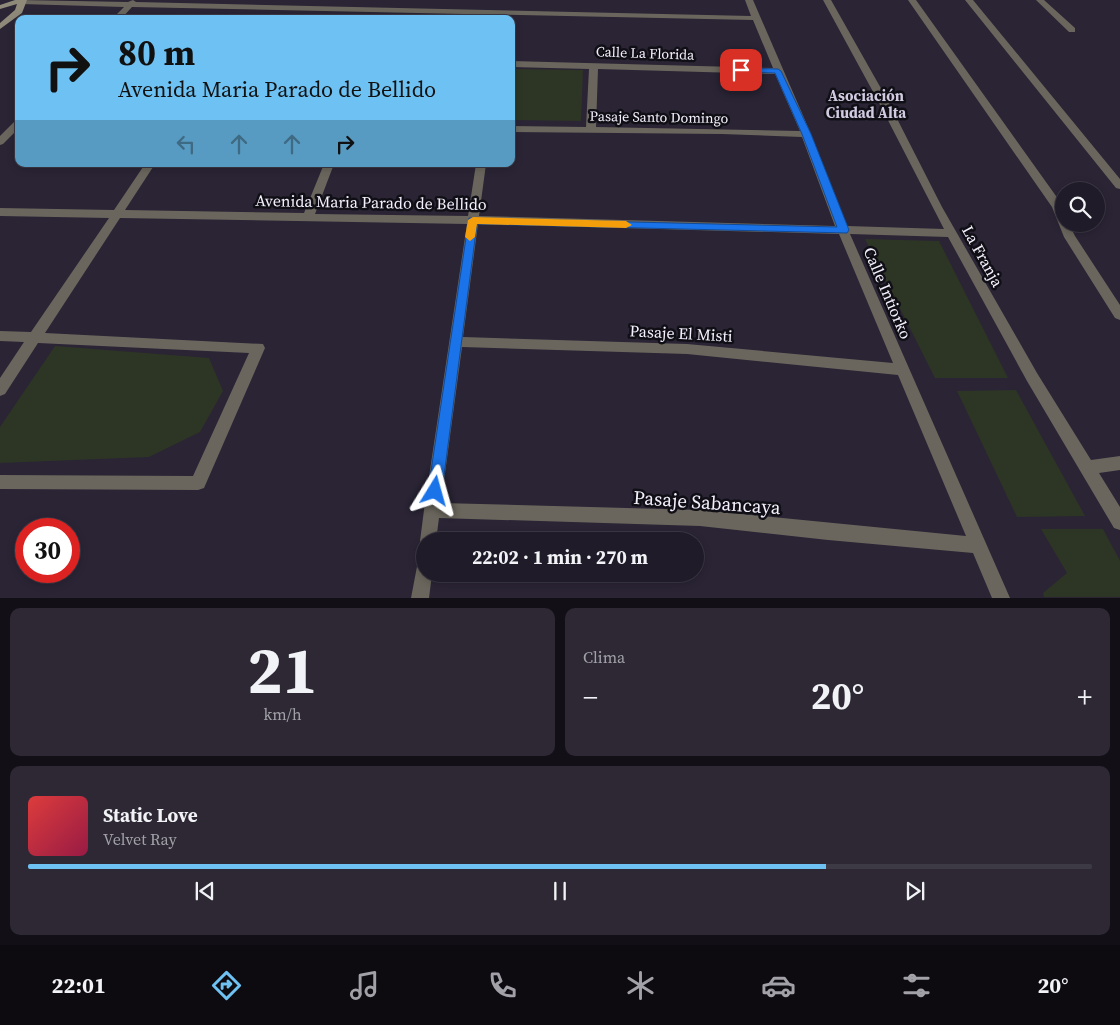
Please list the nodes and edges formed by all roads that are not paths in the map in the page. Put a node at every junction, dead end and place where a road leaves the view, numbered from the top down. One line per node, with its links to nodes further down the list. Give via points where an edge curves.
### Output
1 (259, 0): 14 (street)
2 (354, 0): 12 (street)
3 (749, 0): 18 (street, Calle Intiorko)
4 (827, 0): 40 (street, La Franja)
5 (912, 0): 33 (street)
6 (969, 0): 32 (street)
7 (1040, 0): 20 (street)
8 (22, 1): 9 (street); 10 (street); 11 (street); 19 (street, via 19,11)
9 (0, 2)
10 (131, 3): 14 (street); 16 (street)
11 (0, 7)
12 (349, 8): 13 (street); 14 (street)
13 (388, 10): 15 (street); 17 (street)
14 (251, 11)
15 (501, 12): 18 (street)
16 (120, 15)
17 (386, 15)
18 (756, 18): 23 (street, Calle Intiorko)
19 (0, 27)
20 (1072, 30)
21 (515, 64): 22 (street, Calle La Florida)
22 (594, 65): 23 (street, Calle La Florida); 26 (street)
23 (778, 71): 27 (street, Calle Intiorko)
24 (15, 128): 28 (street)
25 (515, 129): 26 (street, Pasaje Santo Domingo)
26 (591, 129): 27 (street, Pasaje Santo Domingo)
27 (806, 134): 38 (street, Calle Intiorko)
28 (0, 142)
29 (148, 167): 35 (street)
30 (327, 167): 36 (street)
31 (480, 167): 37 (street)
32 (1120, 186)
33 (1055, 203)
34 (0, 212): 35 (street, Avenida Maria Parado de Bellido)
35 (117, 213): 36 (street, Avenida Maria Parado de Bellido); 43 (street)
36 (308, 217): 37 (street, Avenida Maria Parado de Bellido)
37 (473, 220): 38 (street, Avenida Maria Parado de Bellido); 44 (street)
38 (844, 230): 40 (street, Avenida Maria Parado de Bellido); 45 (street, Calle Intiorko)
39 (1068, 232): 41 (street)
40 (952, 233): 48 (street, La Franja, via 1032,376)
41 (1120, 315)
42 (0, 336): 43 (street)
43 (36, 336): 46 (street); 49 (street, via 258,348 198,483)
44 (456, 342): 45 (street, Pasaje El Misti, via 687,349); 50 (street)
45 (903, 370): 53 (street, Calle Intiorko)
46 (0, 390)
47 (1120, 463): 48 (street)
48 (1088, 467): 51 (street, La Franja)
49 (0, 482)
50 (432, 510): 52 (street); 53 (street, Pasaje Sabancaya, via 700,518)
51 (1120, 522)
52 (429, 532)
53 (978, 544): 56 (street, Calle Intiorko)
54 (422, 582): 55 (street)
55 (420, 598)
56 (1001, 598)

